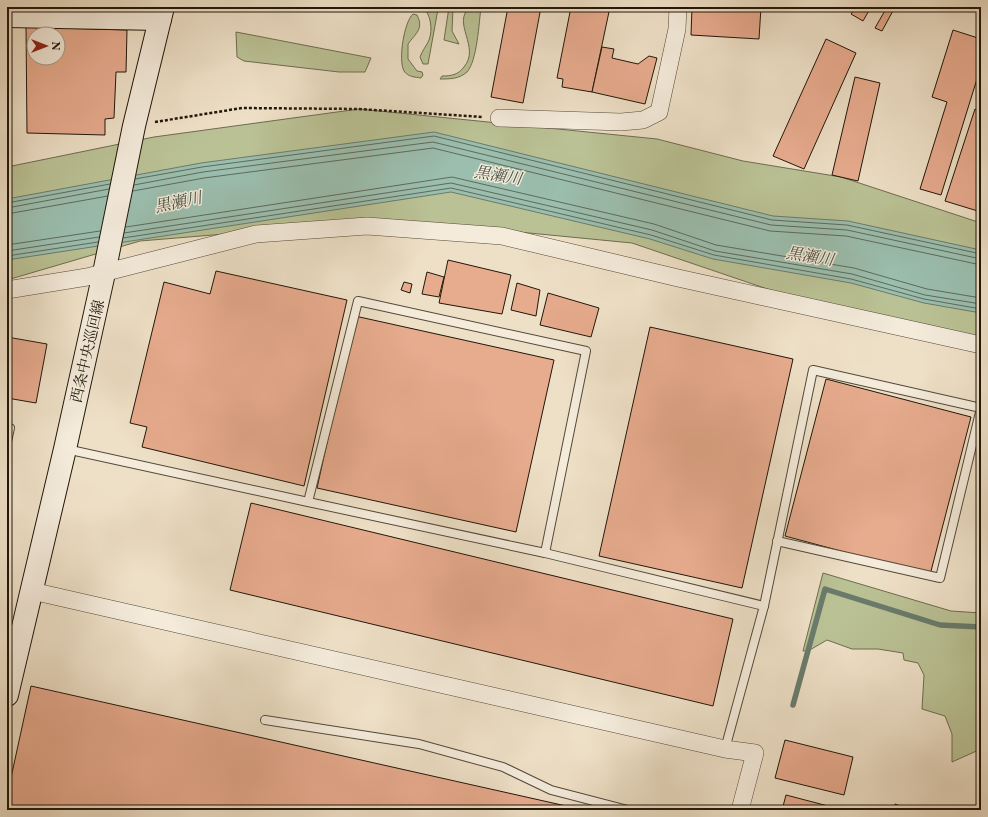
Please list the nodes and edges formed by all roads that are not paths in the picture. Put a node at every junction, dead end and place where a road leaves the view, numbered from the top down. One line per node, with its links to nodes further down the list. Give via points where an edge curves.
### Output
1 (678, 7): 4 (street, via 659,112 643,120 621,122)
2 (162, 13): 3 (street); 5 (street, 西条中央巡回線, via 144,124)
3 (7, 16)
4 (499, 118)
5 (104, 273): 6 (street); 7 (street, via 256,234 367,226 502,236); 10 (street, 西条中央巡回線)
6 (7, 290)
7 (981, 345)
8 (7, 427): 9 (lane, via 10,428)
9 (7, 442)
10 (65, 449): 11 (lane); 14 (street, 西条中央巡回線)
11 (308, 502): 13 (lane); 13 (lane, via 358,300 586,352)
12 (777, 541): 12 (lane, via 813,370 981,408 940,578); 15 (lane)
13 (545, 553): 15 (lane)
14 (32, 591): 16 (street, 西条中央巡回線); 18 (street)
15 (764, 606): 18 (lane)
16 (7, 695)
17 (265, 720): 19 (lane, via 419,744 502,767 551,790)
18 (725, 748): 20 (street, via 755,753)
19 (628, 810)
20 (740, 810)

